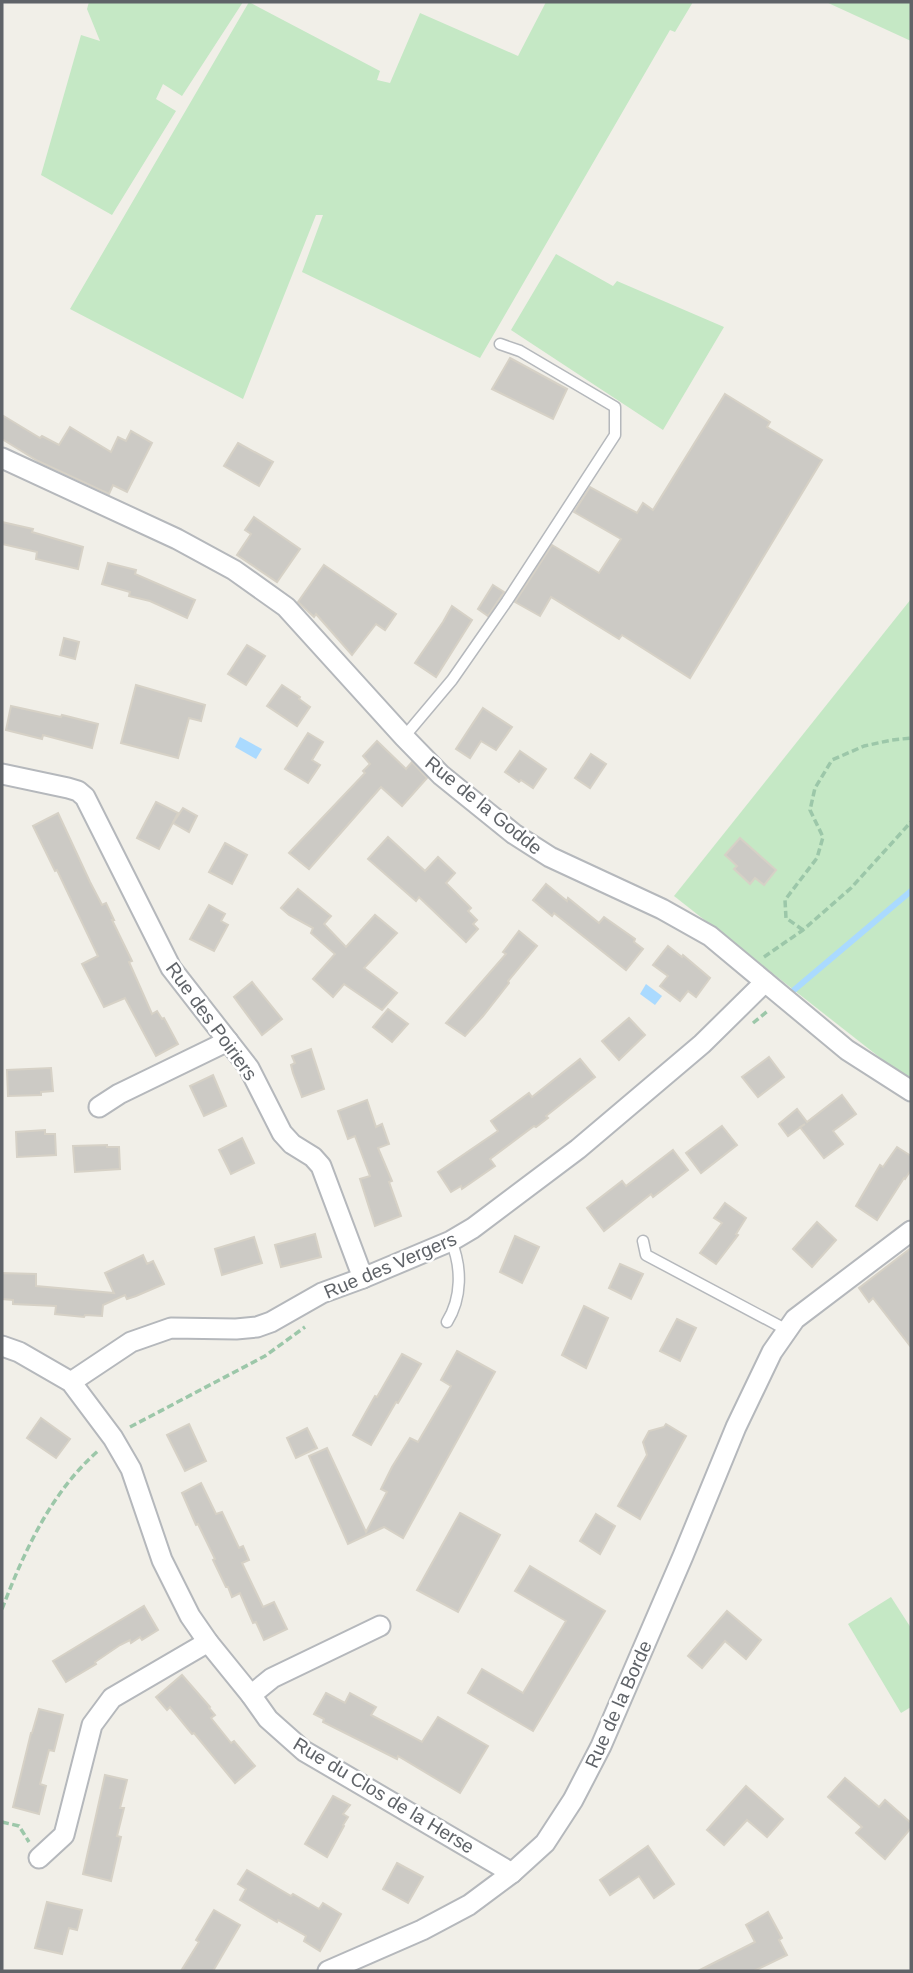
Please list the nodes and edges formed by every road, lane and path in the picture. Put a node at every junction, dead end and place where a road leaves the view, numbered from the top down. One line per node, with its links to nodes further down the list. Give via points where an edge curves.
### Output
1 (500, 344): 3 (lane, via 615,407 615,435 452,680)
2 (2, 458): 3 (street, Rue de la Godde, via 234,570 286,607)
3 (404, 737): 8 (street, Rue de la Godde, via 441,775 514,834 550,857 710,936)
4 (911, 738): 7 (path, via 864,746 832,760 815,788 810,810 823,837 817,858 785,900 786,918)
5 (2, 774): 10 (street, Rue des Poiriers, via 68,788 85,797 171,968)
6 (911, 822): 7 (path, via 851,887)
7 (803, 930): 8 (path)
8 (749, 969): 9 (street, Rue de la Godde)
9 (765, 982): 11 (street, Rue de la Godde, via 847,1050); 14 (street, Rue des Vergers, via 702,1044 578,1149)
10 (229, 1041): 12 (street); 16 (street, Rue des Poiriers, via 249,1068 282,1133 321,1166)
11 (911, 1091)
12 (99, 1107)
13 (911, 1231): 18 (street, Rue de la Borde, via 795,1319)
14 (451, 1241): 16 (street, Rue des Vergers); 17 (lane, via 458,1265 458,1298)
15 (643, 1241): 18 (lane, via 646,1255)
16 (363, 1278): 21 (street, Rue des Vergers, via 321,1293 257,1327 171,1328 131,1342)
17 (447, 1322)
18 (787, 1330): 30 (street, Rue de la Borde, via 736,1427 601,1746 545,1843)
19 (2, 1346): 21 (street, Rue du Clos de la Herse)
20 (265, 1356): 22 (path)
21 (71, 1382): 26 (street, Rue du Clos de la Herse, via 125,1458 162,1560)
22 (128, 1428)
23 (98, 1451): 24 (path, via 54,1503 20,1561)
24 (2, 1609)
25 (380, 1626): 27 (street, via 272,1678)
26 (208, 1642): 27 (street, Rue du Clos de la Herse); 29 (street, via 111,1698 101,1710 92,1725 64,1835)
27 (251, 1695): 30 (street, Rue du Clos de la Herse, via 268,1719 304,1751)
28 (2, 1822): 29 (path, via 19,1826)
29 (39, 1858)
30 (512, 1873): 31 (street, Rue de la Borde, via 469,1905)
31 (328, 1971)

